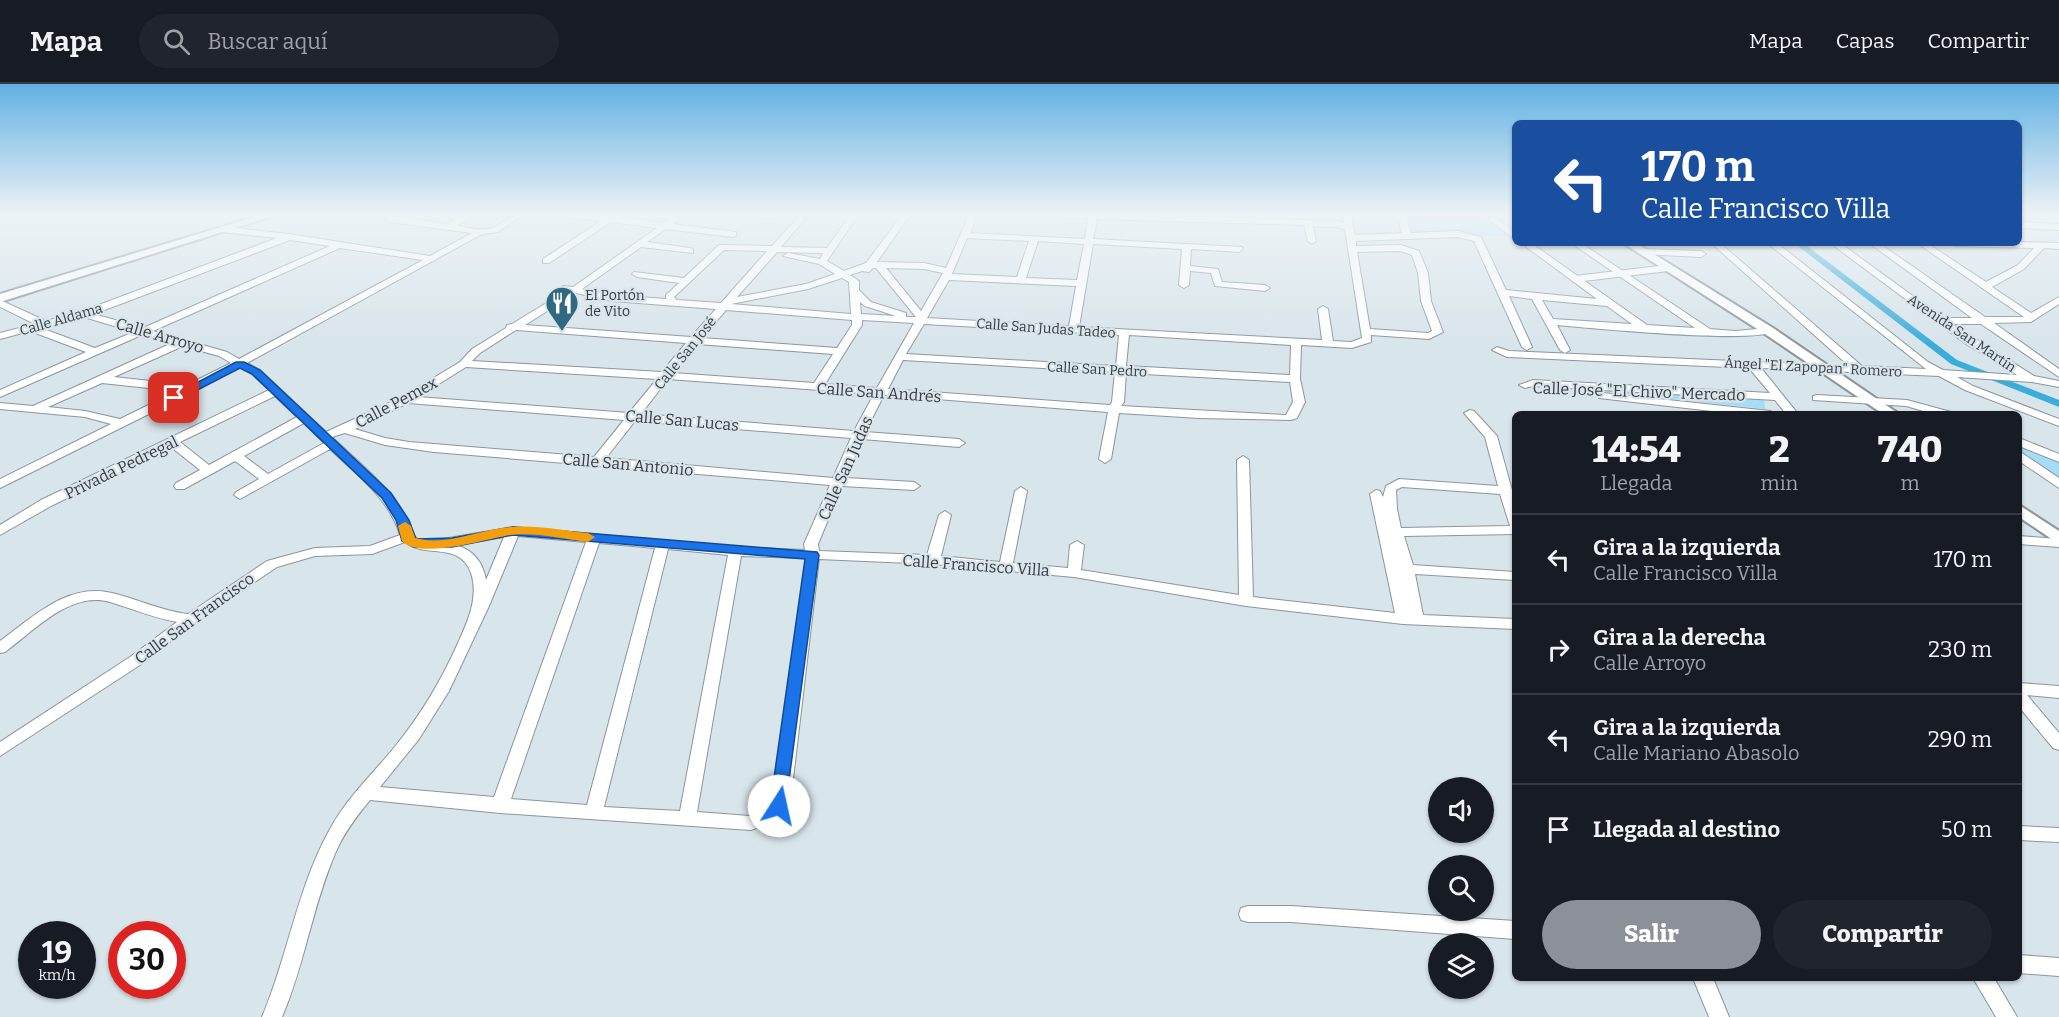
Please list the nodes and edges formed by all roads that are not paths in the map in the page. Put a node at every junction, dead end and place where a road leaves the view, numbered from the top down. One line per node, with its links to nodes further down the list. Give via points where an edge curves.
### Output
1 (131, 259): 50 (street)
2 (232, 259): 58 (street, Calle Aldama)
3 (308, 259): 70 (street)
4 (429, 259): 5 (street)
5 (432, 259): 86 (street)
6 (550, 259): 30 (street)
7 (613, 259): 47 (street)
8 (617, 259): 47 (street)
9 (710, 259): 41 (street)
10 (767, 259): 55 (street, Calle San José)
11 (807, 259): 31 (street)
12 (824, 259): 31 (street)
13 (880, 259): 32 (street)
14 (953, 259): 37 (street, Calle San Judas)
15 (1028, 259): 40 (street)
16 (1085, 259): 42 (street)
17 (1185, 259): 33 (street)
18 (1355, 259): 75 (street)
19 (1417, 259): 75 (street, Calle San Judas Tadeo, via 1426,301 1438,332 1429,336)
20 (1487, 259): 48 (street)
21 (1547, 259): 39 (street)
22 (1598, 259): 38 (street)
23 (1653, 259): 34 (street)
24 (1733, 259): 90 (street)
25 (1790, 259): 92 (street, via 1914,357)
26 (1855, 259): 62 (street, Avenida San Martín)
27 (1895, 259): 63 (street)
28 (1944, 259): 45 (street)
29 (2028, 259): 45 (street)
30 (546, 261)
31 (822, 262): 35 (street)
32 (876, 266): 35 (street); 37 (street, via 916,265); 44 (street); 61 (street)
33 (1184, 268): 43 (street); 46 (street, via 1215,271 1218,284 1222,285)
34 (1668, 268): 38 (street); 71 (street)
35 (842, 272): 44 (street); 55 (street, via 808,286)
36 (637, 274): 41 (street)
37 (947, 274): 40 (street); 61 (street, Calle San Judas)
38 (1620, 274): 39 (street); 72 (street)
39 (1575, 279): 54 (street)
40 (1021, 280): 42 (street)
41 (687, 281): 51 (street)
42 (1080, 283): 68 (street)
43 (1184, 285)
44 (854, 286): 59 (street); 61 (street, via 876,308)
45 (1986, 286): 60 (street)
46 (1264, 288)
47 (567, 291): 51 (street, Calle San Judas Tadeo, via 612,298); 66 (street, Calle Pemex)
48 (1503, 293): 49 (street); 80 (street)
49 (1536, 297): 54 (street); 64 (street)
50 (0, 298)
51 (672, 300): 55 (street, Calle San Judas Tadeo)
52 (2059, 300): 56 (street)
53 (0, 303): 65 (street)
54 (1610, 303): 69 (street)
55 (725, 304): 59 (street, Calle San Judas Tadeo); 76 (street, Calle San José)
56 (2054, 308): 60 (street)
57 (1323, 309): 79 (street)
58 (84, 314): 65 (street, Calle Aldama); 70 (street, Calle Arroyo)
59 (857, 317): 61 (street, Calle San Judas Tadeo); 82 (street, via 857,325)
60 (2032, 318): 63 (street)
61 (922, 320): 68 (street, Calle San Judas Tadeo); 84 (street, Calle San Judas)
62 (1940, 321): 63 (street); 97 (street, Avenida San Martín)
63 (1984, 321): 93 (street)
64 (1551, 322): 69 (street); 81 (street)
65 (44, 324): 67 (street, Calle Aldama)
66 (511, 327): 76 (street); 87 (street, Calle Pemex)
67 (31, 328): 74 (street, Calle Aldama); 83 (street)
68 (1074, 329): 73 (street, Calle San Judas Tadeo)
69 (1646, 329): 72 (street)
70 (145, 330): 77 (street, Calle Arroyo); 83 (street)
71 (1769, 331): 72 (street); 89 (street)
72 (1708, 332)
73 (1124, 333): 78 (street, Calle San Judas Tadeo); 91 (street)
74 (0, 336)
75 (1367, 336): 79 (street, Calle San Judas Tadeo, via 1352,345)
76 (695, 339): 82 (street); 94 (street, Calle San José)
77 (182, 342): 86 (street, Calle Arroyo, via 223,354); 95 (street)
78 (1296, 343): 79 (street, Calle San Judas Tadeo); 96 (street)
79 (1328, 345)
80 (1527, 347): 81 (street, Ángel "El Zapopan" Romero); 85 (street, Ángel "El Zapopan" Romero, via 1502,346 1497,350 1507,354)
81 (1566, 350): 85 (street, Ángel "El Zapopan" Romero)
82 (838, 351): 99 (street)
83 (95, 352): 101 (street)
84 (899, 357): 91 (street, Calle San Pedro); 103 (street, Calle San Judas)
85 (1612, 357): 88 (street, Ángel "El Zapopan" Romero)
86 (240, 364): 100 (street); 102 (street, Calle Arroyo, via 256,372)
87 (464, 364): 94 (street, Calle San Andrés); 106 (street, Calle Pemex)
88 (1752, 364): 89 (street, Ángel "El Zapopan" Romero); 104 (street)
89 (1826, 368): 90 (street, Ángel "El Zapopan" Romero); 107 (street)
90 (1859, 369): 92 (street, Ángel "El Zapopan" Romero)
91 (1121, 370): 96 (street, Calle San Pedro); 109 (street)
92 (1940, 373): 97 (street, Ángel "El Zapopan" Romero); 119 (street)
93 (2059, 374)
94 (667, 376): 99 (street, Calle San Andrés); 116 (street, Calle San José)
95 (98, 379): 100 (street); 110 (street)
96 (1295, 379): 109 (street, Calle San Andrés, via 1299,402 1293,417)
97 (2032, 379): 98 (street)
98 (2059, 384)
99 (817, 388): 103 (street, Calle San Andrés)
100 (191, 389): 118 (street)
101 (3, 390)
102 (276, 392): 117 (street, Calle Arroyo); 123 (street, Privada Pedregal)
103 (880, 392): 109 (street, Calle San Andrés); 121 (street, Calle San Judas)
104 (1778, 397): 111 (street, Calle José "El Chivo" Mercado, via 1525,385); 112 (street)
105 (1817, 398): 107 (street)
106 (406, 399): 116 (street, Calle San Lucas); 120 (street, Calle Pemex)
107 (1874, 401): 113 (street); 114 (street, via 1917,404)
108 (0, 406): 110 (street)
109 (1114, 408): 129 (street)
110 (35, 409): 118 (street, via 85,414)
111 (1745, 411)
112 (1790, 411)
113 (1888, 411)
114 (1938, 411)
115 (1470, 413): 139 (street, via 1491,436)
116 (632, 416): 121 (street, Calle San Lucas); 131 (street, Calle San José)
117 (305, 418): 122 (street, Calle Arroyo); 126 (street)
118 (120, 423): 135 (street)
119 (2059, 423)
120 (345, 429): 122 (street, Calle Pemex); 131 (street, Calle San Antonio, via 358,436 386,441)
121 (858, 435): 124 (street, Calle San Lucas); 134 (street, Calle San Judas)
122 (328, 440): 133 (street, Calle Pemex); 150 (street, Calle Arroyo, via 387,496)
123 (172, 442): 132 (street); 147 (street, Privada Pedregal, via 46,503)
124 (959, 443)
125 (2022, 443): 128 (street)
126 (237, 456): 132 (street); 133 (street)
127 (2022, 457): 136 (street)
128 (2059, 458)
129 (1105, 459)
130 (1243, 460): 164 (street)
131 (597, 461): 134 (street, Calle San Antonio)
132 (207, 470): 137 (street)
133 (267, 480): 142 (street, Calle Pemex)
134 (840, 483): 138 (street, Calle San Antonio); 158 (street, Calle San Judas, via 813,538)
135 (0, 484)
136 (2059, 484)
137 (180, 486)
138 (914, 486)
139 (1504, 490): 145 (street); 149 (street, via 1393,485 1390,503)
140 (1021, 491): 160 (street)
141 (1376, 494): 167 (street)
142 (240, 495)
143 (2022, 512): 153 (street)
144 (945, 515): 159 (street)
145 (1512, 515)
146 (1512, 530): 149 (street)
147 (0, 531)
148 (513, 531): 151 (street, Calle Francisco Villa); 154 (street, Calle Francisco Villa); 165 (street)
149 (1395, 532): 161 (street)
150 (407, 537): 154 (street, via 414,543); 166 (street, Calle San Francisco, via 372,550 315,552 287,558 259,572)
151 (594, 538): 155 (street, Calle Francisco Villa); 177 (street)
152 (2022, 540): 153 (street)
153 (2059, 541)
154 (436, 544): 165 (street, via 459,551 474,564)
155 (663, 544): 157 (street, Calle Francisco Villa); 178 (street)
156 (1077, 545): 162 (street)
157 (735, 550): 158 (street, Calle Francisco Villa); 179 (street)
158 (813, 555): 159 (street, Calle Francisco Villa); 179 (street, Calle San Judas, via 779,806 772,814 751,823)
159 (933, 560): 160 (street, Calle Francisco Villa)
160 (1006, 566): 162 (street, Calle Francisco Villa)
161 (1407, 569): 163 (street); 168 (street)
162 (1074, 573): 164 (street, Calle Francisco Villa)
163 (1512, 576)
164 (1246, 601): 167 (street, Calle Francisco Villa)
165 (481, 608): 176 (street, via 435,702)
166 (191, 619): 170 (street, via 149,612 109,597 85,595 55,609); 175 (street, Calle San Francisco)
167 (1403, 619): 168 (street, Calle Francisco Villa)
168 (1417, 620): 169 (street, Calle Francisco Villa)
169 (1512, 624)
170 (0, 648)
171 (2022, 689): 172 (street)
172 (2059, 692)
173 (2022, 700): 174 (street)
174 (2059, 744)
175 (0, 750)
176 (367, 793): 177 (street); 188 (street, via 336,834 328,852)
177 (500, 806): 178 (street)
178 (594, 813): 179 (street)
179 (687, 819)
180 (2022, 833): 181 (street)
181 (2059, 835)
182 (1248, 914): 183 (street)
183 (1512, 930)
184 (2022, 964): 185 (street)
185 (2059, 967)
186 (1704, 981): 189 (street)
187 (1985, 981): 190 (street)
188 (272, 1017)
189 (1719, 1017)
190 (2007, 1017)

